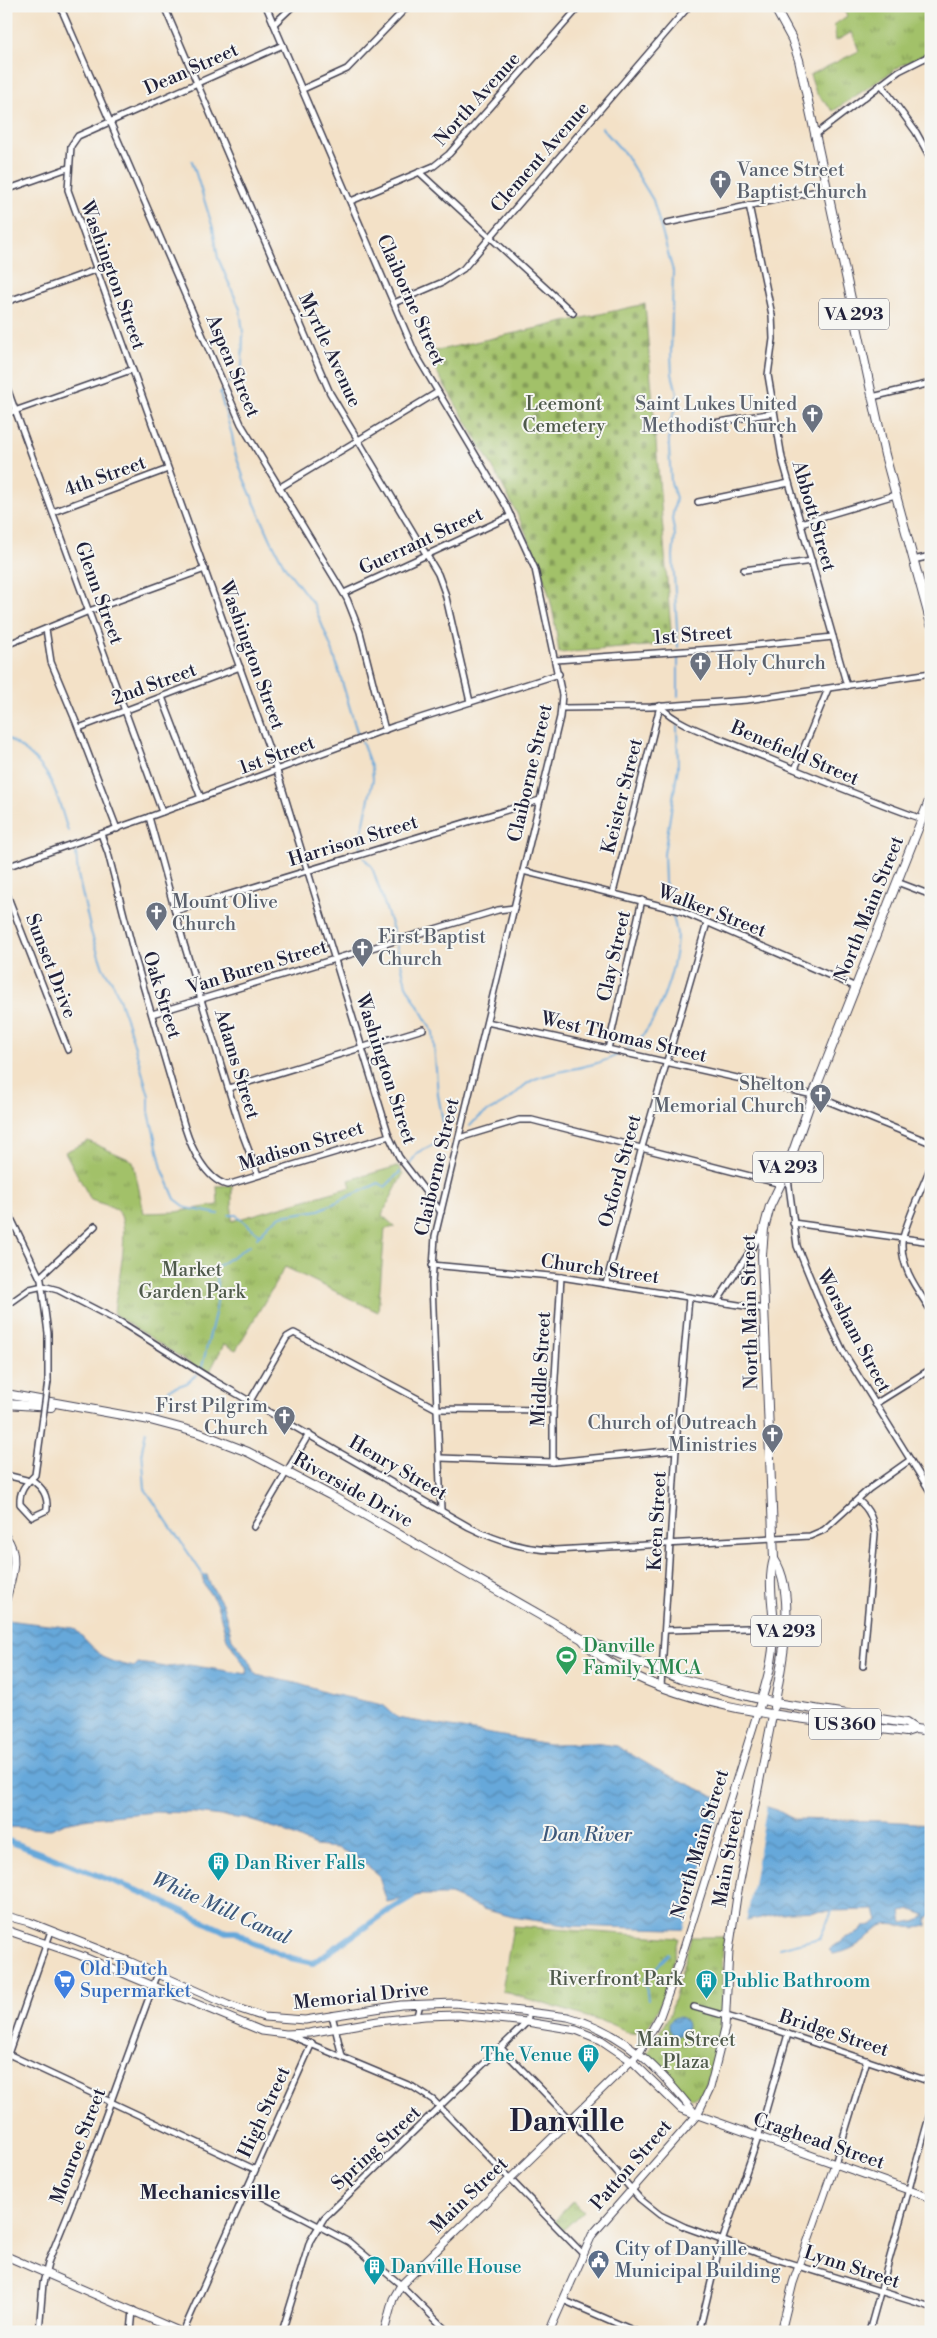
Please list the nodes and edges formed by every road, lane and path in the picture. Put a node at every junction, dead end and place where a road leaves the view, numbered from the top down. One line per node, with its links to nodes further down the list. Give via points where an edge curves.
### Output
1 (60, 6): 15 (street, Aspen Street)
2 (164, 6): 12 (street, Myrtle Avenue)
3 (266, 6): 9 (street, Claiborne Street)
4 (294, 6): 9 (street)
5 (408, 6): 14 (street, via 347,69)
6 (580, 6): 19 (street, North Avenue, via 449,154 434,166)
7 (689, 6): 25 (street, Clement Avenue)
8 (774, 6): 16 (main road, VA 293, via 792,39)
9 (274, 24): 10 (street, Claiborne Street)
10 (283, 45): 12 (street, Dean Street); 14 (street, Claiborne Street)
11 (931, 55): 13 (street)
12 (197, 83): 15 (street, Dean Street); 39 (street, Myrtle Avenue, via 330,394)
13 (881, 84): 16 (street); 17 (street)
14 (303, 89): 22 (street, Claiborne Street)
15 (110, 121): 18 (street, Washington Street, via 76,138 71,146); 42 (street, Aspen Street, via 241,424)
16 (815, 135): 20 (main road, VA 293)
17 (931, 159)
18 (68, 168): 21 (street); 26 (street, Washington Street, via 70,199)
19 (419, 172): 22 (street, North Avenue); 25 (street)
20 (826, 189): 23 (street); 34 (main road, VA 293)
21 (6, 190)
22 (351, 202): 28 (street, Claiborne Street)
23 (749, 205): 24 (street); 36 (street, Abbott Street, via 772,315 773,339 768,375)
24 (667, 222)
25 (491, 236): 28 (street, Clement Avenue, via 455,275); 29 (street)
26 (95, 270): 27 (street); 30 (street, Washington Street)
27 (6, 302)
28 (394, 303): 33 (street, Claiborne Street, via 415,353)
29 (573, 313)
30 (131, 370): 35 (street); 40 (street, Washington Street)
31 (931, 383): 34 (street)
32 (6, 385): 35 (street, Glenn Street)
33 (438, 392): 39 (street); 46 (street, Claiborne Street)
34 (872, 397): 43 (main road, VA 293)
35 (15, 410): 37 (street); 45 (street, Glenn Street)
36 (773, 413): 38 (street); 41 (street, Abbott Street)
37 (6, 414)
38 (702, 425)
39 (358, 440): 42 (street); 48 (street, Myrtle Avenue)
40 (168, 469): 45 (street, 4th Street); 52 (street, Washington Street)
41 (789, 483): 44 (street); 47 (street, Abbott Street)
42 (279, 488): 54 (street, Aspen Street)
43 (895, 495): 47 (street); 51 (main road, VA 293)
44 (698, 502)
45 (53, 512): 55 (street, Glenn Street)
46 (511, 516): 48 (street, Guerrant Street); 60 (street, Claiborne Street, via 539,582)
47 (801, 523): 50 (street, Abbott Street)
48 (427, 554): 54 (street, Guerrant Street); 67 (street, Myrtle Avenue, via 444,588)
49 (931, 556): 51 (street)
50 (812, 560): 53 (street); 58 (street, Abbott Street)
51 (913, 560): 56 (main road, VA 293)
52 (205, 569): 55 (street); 61 (street, Washington Street)
53 (744, 570)
54 (344, 593): 72 (street, Aspen Street, via 360,632)
55 (90, 611): 57 (street); 70 (street, Glenn Street)
56 (931, 624)
57 (46, 629): 59 (street); 71 (street, via 51,662)
58 (833, 637): 60 (street, 1st Street); 64 (street, Abbott Street)
59 (6, 645)
60 (556, 660): 63 (street, Claiborne Street)
61 (240, 667): 66 (street, 2nd Street); 74 (street, Washington Street)
62 (931, 673): 64 (street)
63 (558, 674): 67 (street, 1st Street); 69 (street, Claiborne Street)
64 (847, 686): 65 (street)
65 (828, 689): 68 (street, via 747,700); 73 (street)
66 (162, 697): 70 (street, 2nd Street); 76 (street)
67 (470, 702): 72 (street, 1st Street)
68 (660, 706): 69 (street); 73 (street, Benefield Street, via 679,720); 88 (street, Keister Street)
69 (562, 708): 77 (street, Claiborne Street)
70 (126, 710): 71 (street, 2nd Street); 78 (street, Glenn Street)
71 (79, 728): 81 (street)
72 (384, 730): 74 (street, 1st Street)
73 (795, 769): 80 (street, Benefield Street)
74 (278, 771): 76 (street, 1st Street); 84 (street, Washington Street)
75 (931, 796): 80 (main road, North Main Street / VA 293)
76 (201, 798): 78 (street, 1st Street)
77 (540, 800): 84 (street, Harrison Street); 85 (street, Claiborne Street)
78 (162, 812): 79 (street, 1st Street)
79 (149, 817): 81 (street, 1st Street); 92 (street, Adams Street)
80 (922, 819): 86 (main road, North Main Street / VA 293)
81 (117, 829): 82 (street, 1st Street)
82 (100, 834): 83 (street, 1st Street); 97 (street, Oak Street)
83 (6, 867)
84 (309, 870): 92 (street, Harrison Street); 94 (street, Washington Street)
85 (523, 871): 88 (street, Walker Street); 91 (street, Claiborne Street)
86 (897, 882): 89 (street); 95 (main road, North Main Street / VA 293)
87 (6, 892): 102 (street, Sunset Drive)
88 (613, 893): 90 (street, Walker Street)
89 (931, 895)
90 (642, 900): 93 (street, Walker Street); 101 (street, Clay Street)
91 (514, 908): 94 (street, Van Buren Street); 98 (street, Claiborne Street)
92 (175, 911): 96 (street, Adams Street)
93 (708, 923): 95 (street, Walker Street); 103 (street, Oxford Street)
94 (335, 959): 96 (street, Van Buren Street); 100 (street, Washington Street)
95 (856, 986): 105 (main road, North Main Street / VA 293)
96 (202, 999): 97 (street, Van Buren Street); 104 (street, Adams Street)
97 (152, 1014): 110 (street, Oak Street, via 188,1137)
98 (487, 1022): 101 (street, West Thomas Street); 107 (street, Claiborne Street)
99 (423, 1029): 100 (street)
100 (362, 1046): 104 (street); 106 (street, Washington Street)
101 (608, 1049): 103 (street, West Thomas Street)
102 (68, 1050)
103 (667, 1062): 105 (street, West Thomas Street); 109 (street, Oxford Street)
104 (229, 1088): 113 (street, Adams Street)
105 (813, 1096): 108 (street, West Thomas Street); 112 (main road, North Main Street / VA 293)
106 (389, 1136): 113 (street, Madison Street); 116 (street, Washington Street, via 399,1156)
107 (459, 1138): 109 (street, via 524,1120); 116 (street, Claiborne Street)
108 (931, 1143)
109 (642, 1147): 114 (street); 125 (street, Oxford Street)
110 (201, 1162): 113 (street, Madison Street, via 224,1184)
111 (931, 1166): 120 (street)
112 (787, 1170): 114 (main road, North Main Street / VA 293); 117 (street, Worsham Street)
113 (258, 1175)
114 (781, 1184): 119 (main road, North Main Street / VA 293, via 770,1206)
115 (6, 1208): 123 (street)
116 (441, 1212): 122 (street, Claiborne Street)
117 (793, 1223): 120 (street); 136 (street, Worsham Street, via 800,1258 823,1309)
118 (95, 1226): 123 (street)
119 (764, 1229): 128 (street); 130 (main road, North Main Street / VA 293)
120 (902, 1239): 121 (street); 131 (street, via 909,1276)
121 (931, 1242)
122 (432, 1265): 124 (street, Church Street); 138 (street, Claiborne Street)
123 (40, 1277): 126 (street)
124 (561, 1277): 125 (street, Church Street); 139 (street, Middle Street)
125 (606, 1284): 127 (street, Church Street)
126 (43, 1286): 129 (street, via 23,1293); 134 (street, Henry Street, via 58,1290 122,1323); 147 (street, bridge, via 48,1333 48,1381 34,1475)
127 (689, 1298): 128 (street, Church Street); 141 (street, Keen Street)
128 (717, 1302): 130 (street, Church Street)
129 (6, 1306)
130 (764, 1309): 153 (main road, North Main Street / VA 293)
131 (931, 1311)
132 (931, 1370): 136 (street)
133 (6, 1394): 137 (main road, Riverside Drive)
134 (250, 1401): 138 (street, via 287,1337 297,1334); 140 (street, Henry Street)
135 (6, 1404): 137 (main road, Riverside Drive)
136 (875, 1404): 143 (street, Worsham Street)
137 (93, 1409): 145 (main road, Riverside Drive, via 199,1433)
138 (437, 1410): 139 (street); 142 (street, Claiborne Street)
139 (553, 1410): 144 (street, Middle Street)
140 (309, 1434): 145 (street); 150 (street, Henry Street)
141 (676, 1450): 144 (street); 154 (street, Keen Street)
142 (440, 1458): 144 (street); 150 (street, Claiborne Street)
143 (910, 1460): 148 (street, Worsham Street); 149 (street, Henry Street)
144 (553, 1462)
145 (287, 1471): 151 (street); 159 (main road, Riverside Drive)
146 (6, 1475): 147 (street)
147 (28, 1480): 147 (street, via 44,1491 48,1500 46,1510 32,1516 20,1504 19,1498)
148 (931, 1492)
149 (858, 1500): 153 (street, Henry Street, via 819,1533); 160 (street, via 872,1516 875,1534)
150 (441, 1510): 154 (street, Henry Street, via 486,1536 531,1549)
151 (254, 1527)
152 (6, 1537): 156 (main road, via 15,1556)
153 (773, 1540): 154 (street, Henry Street); 155 (main road, North Main Street / VA 293)
154 (671, 1545): 158 (street, Keen Street)
155 (774, 1560): 163 (main road, North Main Street / VA 293, via 770,1570 773,1651); 164 (main road, North Main Street / VA 293, via 780,1569 786,1629)
156 (6, 1600)
157 (748, 1628): 158 (street)
158 (666, 1630): 161 (street, Keen Street)
159 (582, 1639): 161 (main road, Riverside Drive); 162 (main road, Riverside Drive, via 588,1648 615,1666)
160 (863, 1666)
161 (662, 1672): 162 (street, Keen Street); 163 (main road, Riverside Drive)
162 (661, 1686): 165 (main road, Riverside Drive, via 685,1695)
163 (761, 1700): 164 (main road, US 360); 165 (main road, North Main Street / VA 293)
164 (775, 1703): 166 (main road, North Main Street / VA 293); 167 (main road, US 360, via 906,1723)
165 (758, 1711): 166 (main road, US 360); 188 (main road, North Main Street / VA 293, via 680,1961 660,2016)
166 (774, 1713): 167 (main road, US 360, via 906,1732); 180 (main road, Main Street / VA 293, via 740,1878 729,1951)
167 (915, 1729): 168 (main road, US 360)
168 (931, 1731)
169 (6, 1916): 171 (main road, Memorial Drive)
170 (6, 1930): 172 (main road, Memorial Drive)
171 (51, 1931): 172 (street); 173 (main road, Memorial Drive)
172 (47, 1943): 174 (main road, Memorial Drive); 187 (street)
173 (158, 1973): 174 (street, Monroe Street); 178 (main road, Memorial Drive, via 228,2005 264,2017 297,2020)
174 (153, 1985): 183 (main road, Memorial Drive, via 248,2027); 194 (street, Monroe Street)
175 (420, 2004): 177 (main road, Memorial Drive, via 473,2004); 178 (main road, Memorial Drive); 179 (street)
176 (694, 2007): 180 (street, Bridge Street)
177 (530, 2011): 181 (street, Spring Street); 188 (main road, Memorial Drive, via 585,2021 612,2034)
178 (332, 2015): 182 (street)
179 (417, 2016): 181 (main road, Memorial Drive, via 469,2016); 182 (main road, Memorial Drive)
180 (726, 2016): 184 (street, Bridge Street); 197 (main road, Patton Street / VA 293, via 717,2068)
181 (527, 2022): 186 (street, Spring Street); 192 (main road, Memorial Drive, via 559,2026 590,2035)
182 (337, 2030): 183 (main road, Memorial Drive); 189 (street)
183 (286, 2034): 185 (street)
184 (788, 2034): 191 (street, Bridge Street); 199 (street)
185 (312, 2043): 189 (street); 201 (street, High Street)
186 (501, 2048): 195 (street, Spring Street); 198 (street, Lynn Street)
187 (7, 2053): 190 (street); 194 (street)
188 (639, 2053): 192 (main road, Main Street / VA 293); 197 (main road, via 667,2078)
189 (342, 2056): 195 (street, via 413,2086)
190 (6, 2060)
191 (867, 2060): 193 (street, Bridge Street); 200 (street)
192 (632, 2061): 197 (main road, Craghead Street, via 680,2109); 198 (main road, Main Street / VA 293)
193 (931, 2082)
194 (110, 2102): 201 (street); 212 (street, Monroe Street)
195 (441, 2107): 202 (street); 207 (street, Spring Street)
196 (931, 2110): 205 (street)
197 (697, 2115): 199 (main road, Craghead Street); 204 (main road, Patton Street / VA 293)
198 (571, 2120): 202 (main road, Main Street / VA 293); 204 (street, Lynn Street)
199 (758, 2138): 200 (main road, Craghead Street); 208 (street)
200 (835, 2164): 205 (main road, Craghead Street); 211 (main road)
201 (254, 2170): 203 (street, High Street)
202 (510, 2178): 209 (street); 213 (main road, Main Street / VA 293)
203 (246, 2188): 207 (street); 220 (street, High Street)
204 (632, 2189): 208 (street, Lynn Street, via 660,2215); 209 (main road, Patton Street / VA 293, via 592,2235)
205 (908, 2190): 206 (main road, Craghead Street); 214 (street)
206 (931, 2198)
207 (318, 2226): 213 (street, via 354,2246); 221 (street, Spring Street, via 310,2241)
208 (722, 2240): 211 (street, Lynn Street); 226 (street)
209 (582, 2254): 215 (main road, Patton Street / VA 293)
210 (6, 2256): 212 (main road)
211 (800, 2266): 214 (street, Lynn Street); 227 (main road)
212 (45, 2273): 217 (main road); 218 (street, Monroe Street)
213 (401, 2285): 222 (main road, Main Street / VA 293, via 392,2299); 223 (street)
214 (880, 2291): 216 (street, Lynn Street); 228 (street)
215 (563, 2300): 224 (main road, Patton Street / VA 293); 225 (street)
216 (931, 2307)
217 (133, 2310): 219 (street); 220 (main road)
218 (39, 2332)
219 (131, 2332)
220 (182, 2332)
221 (282, 2332)
222 (384, 2332)
223 (448, 2332)
224 (549, 2332)
225 (637, 2332)
226 (699, 2332)
227 (781, 2332)
228 (869, 2332)

